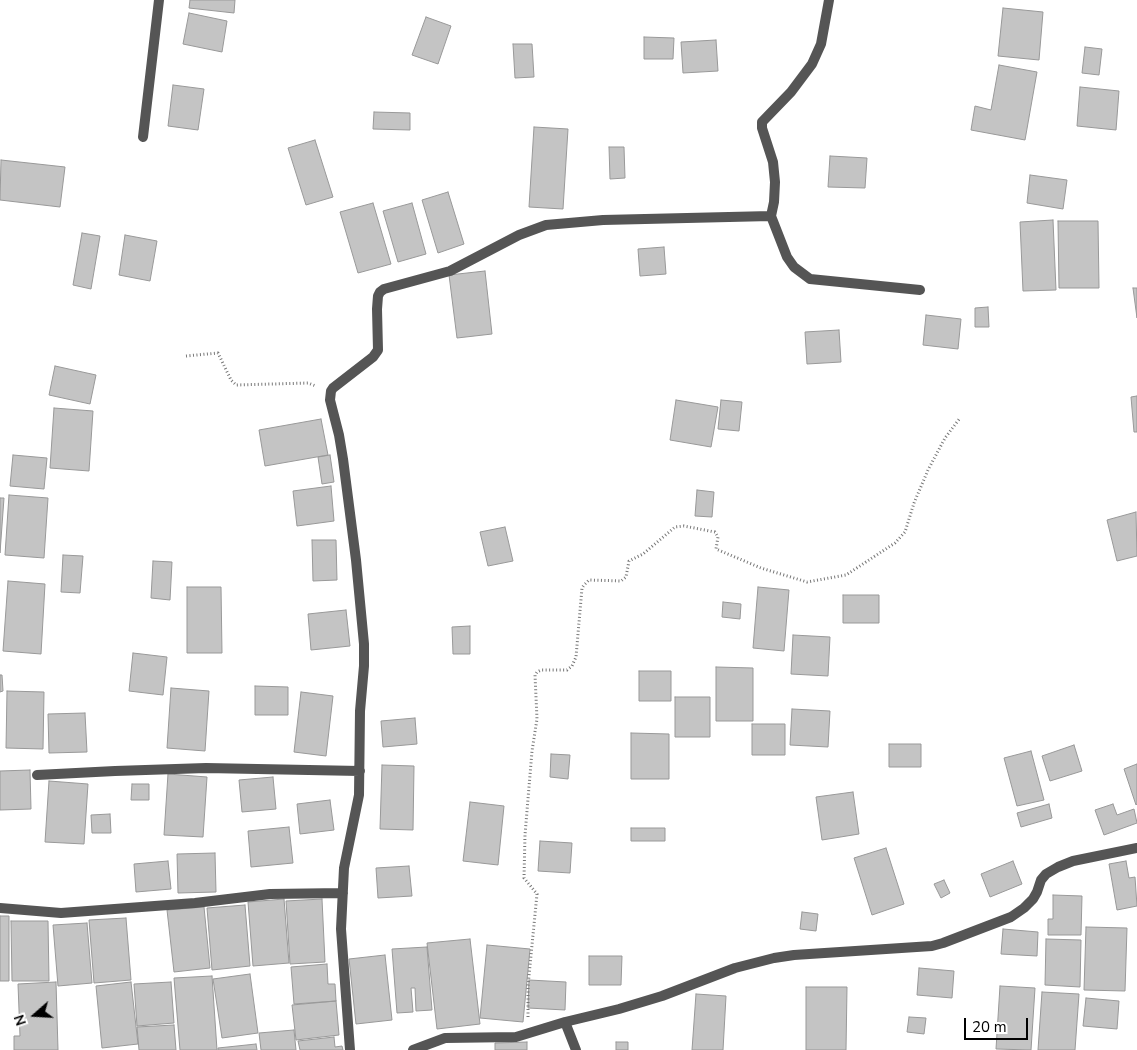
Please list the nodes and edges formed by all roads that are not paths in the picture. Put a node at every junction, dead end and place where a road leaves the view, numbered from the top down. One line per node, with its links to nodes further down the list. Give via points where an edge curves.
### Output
1 (159, 0): 3 (street)
2 (828, 0): 4 (street, via 821,44 812,64 762,122 775,182)
3 (143, 137)
4 (771, 216): 5 (street, via 794,267 810,279); 6 (street, via 603,220 546,225 519,235 450,271 384,289 378,296 379,345 376,353 331,391 351,517 364,644)
5 (920, 290)
6 (360, 771): 7 (street, via 206,768); 9 (street)
7 (37, 775)
8 (1137, 848): 11 (street, via 1058,867 1046,874 1033,899 1011,917 943,943 774,958 735,968 662,996)
9 (343, 893): 10 (street, via 270,894 61,913); 12 (street, via 340,928)
10 (0, 908)
11 (565, 1022): 13 (street, via 516,1037 445,1038); 14 (street)
12 (350, 1050)
13 (412, 1050)
14 (576, 1050)

